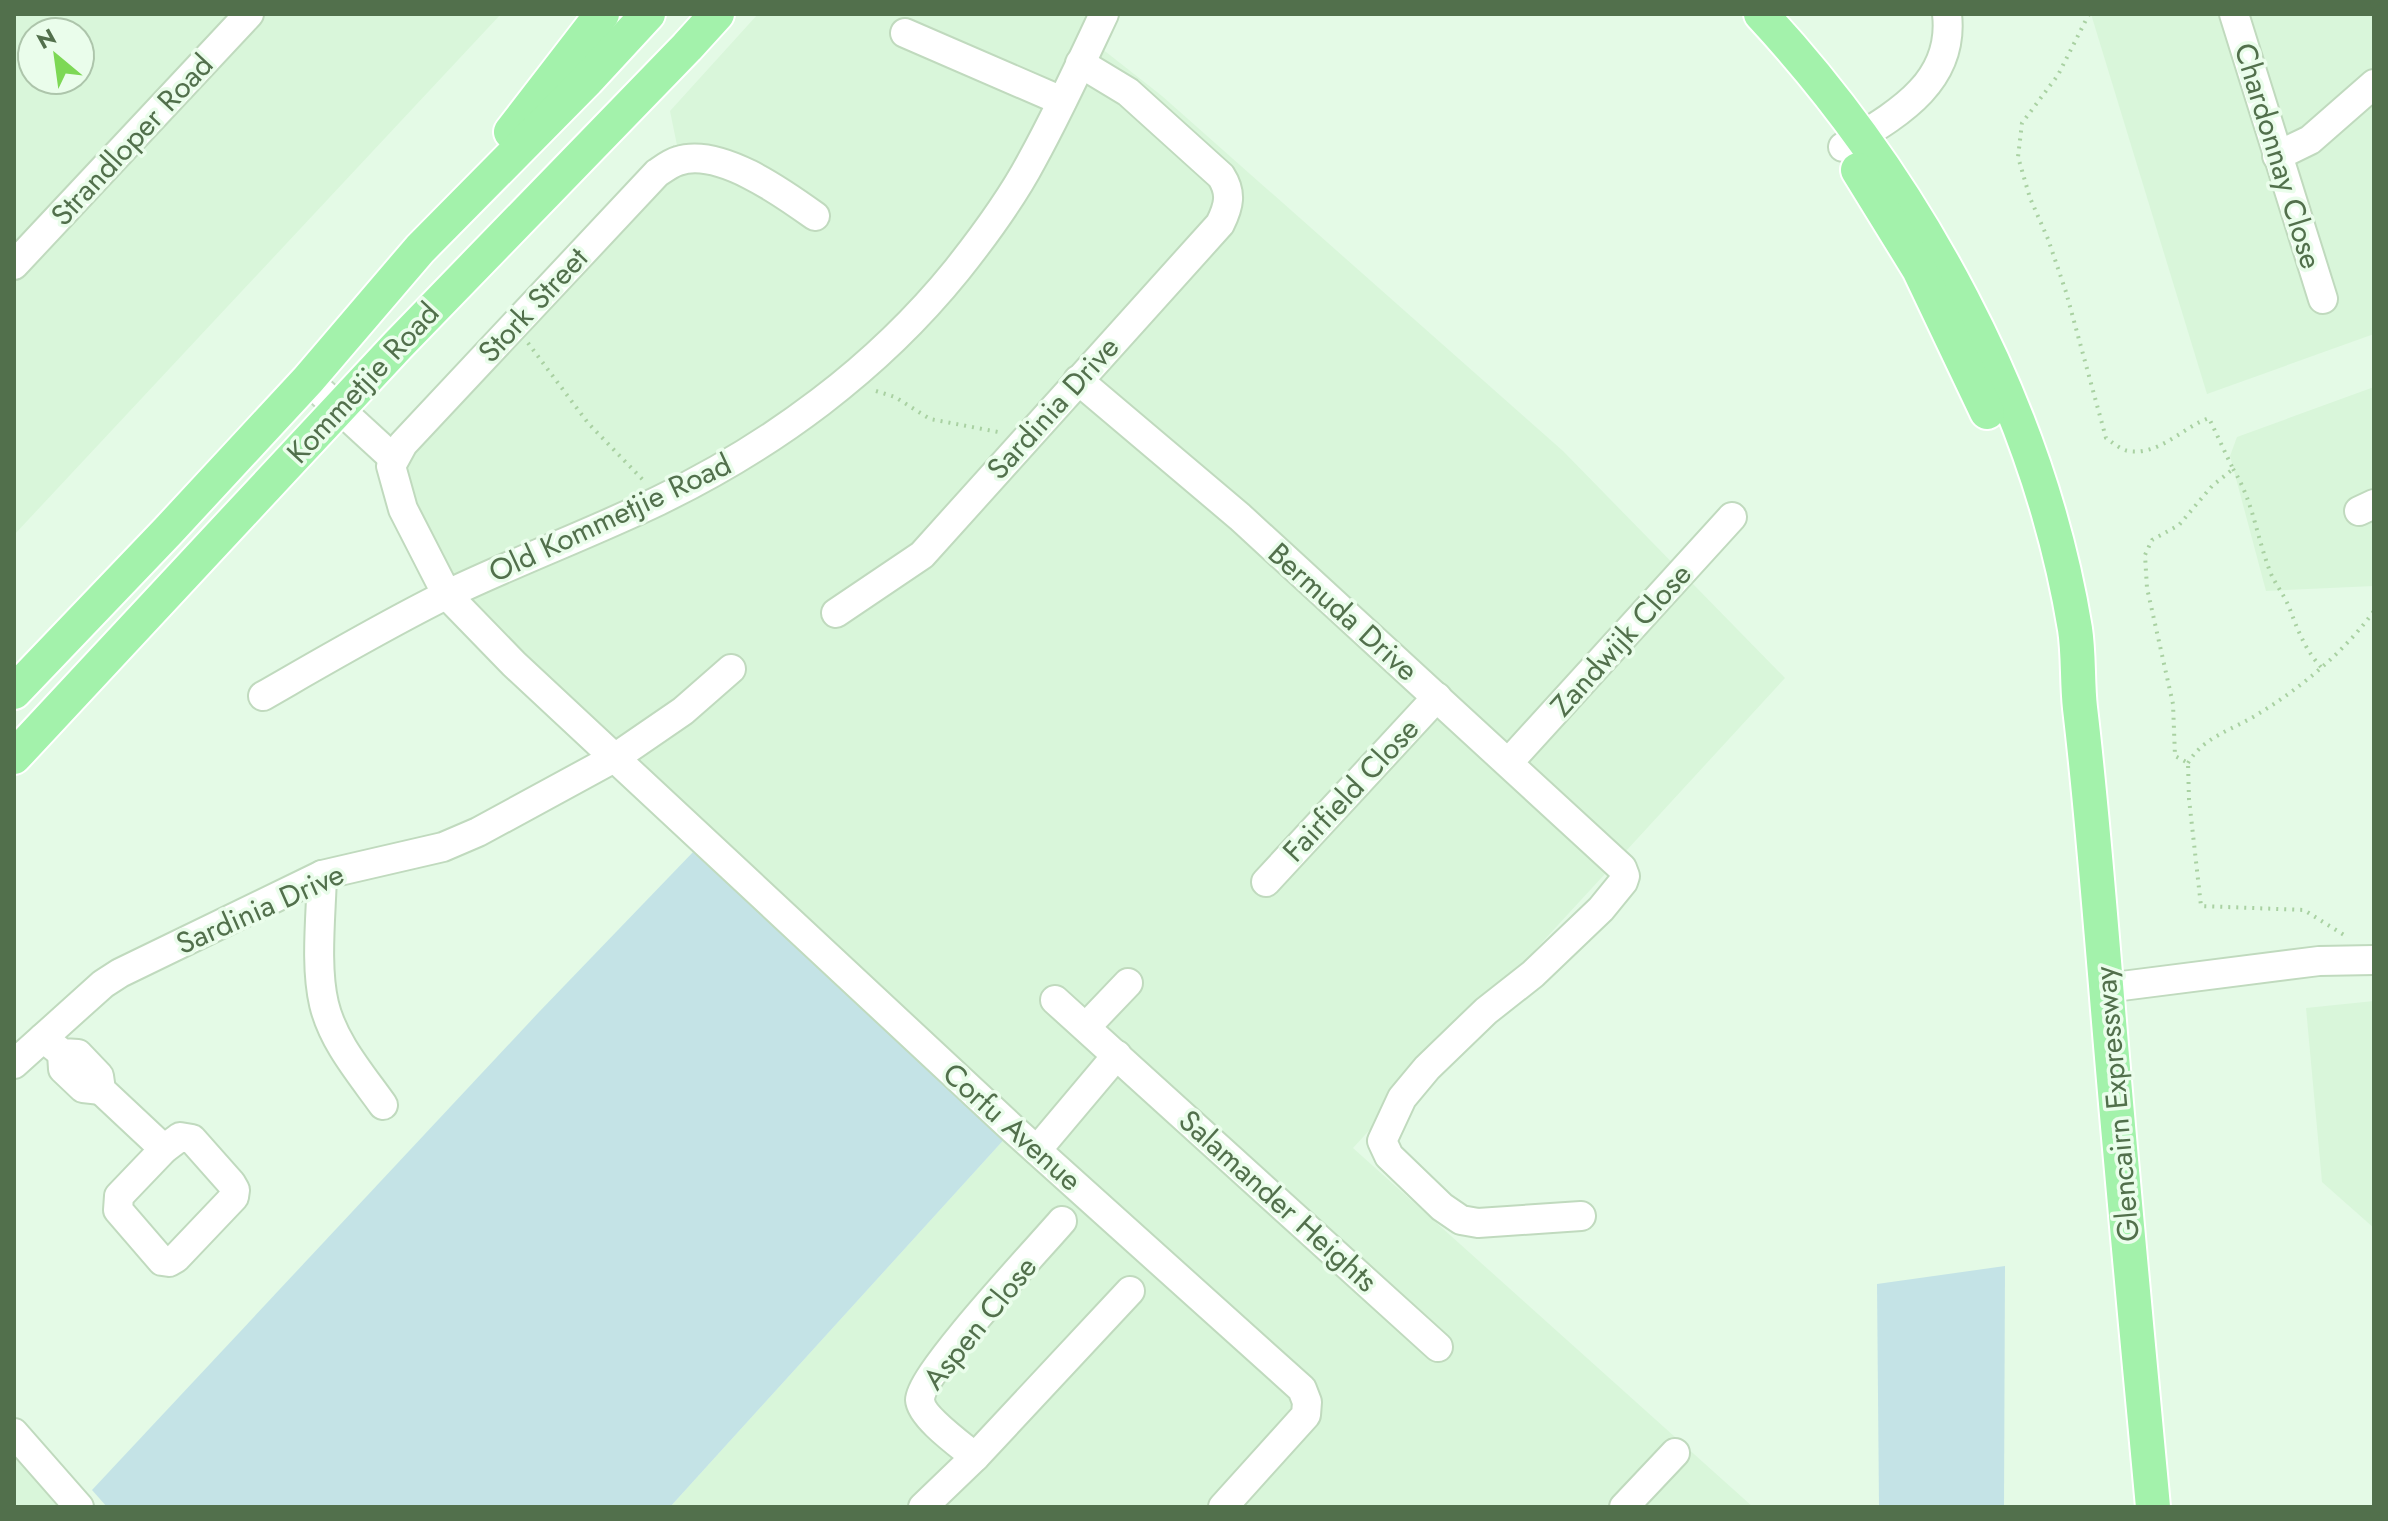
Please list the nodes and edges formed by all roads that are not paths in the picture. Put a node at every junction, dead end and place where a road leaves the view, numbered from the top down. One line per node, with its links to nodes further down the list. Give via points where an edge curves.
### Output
1 (249, 14): 18 (street, Strandloper Road)
2 (602, 14): 17 (main road)
3 (648, 14): 17 (main road, Kommetjie Road)
4 (717, 14): 22 (main road, Kommetjie Road)
5 (1104, 14): 11 (street, Old Kommetjie Road)
6 (1737, 14): 14 (main road, Glencairn Expressway)
7 (1761, 14): 14 (main road, Glencairn Expressway)
8 (1947, 14): 14 (street, via 1946,42 1935,75 1907,106)
9 (2234, 14): 15 (street, Chardonnay Close)
10 (905, 33): 13 (street)
11 (1080, 63): 13 (street, Old Kommetjie Road); 21 (street, Sardinia Drive, via 1128,92 1221,176 1229,202 1220,224)
12 (2374, 84): 15 (street, via 2310,140)
13 (1062, 101): 25 (street, Old Kommetjie Road, via 1031,163 957,270 842,386 757,446 661,500)
14 (1853, 141): 31 (main road, Glencairn Expressway, via 1981,398 2020,496); 31 (main road, Glencairn Expressway, via 1915,215 1983,342 2026,450 2056,546 2075,626)
15 (2277, 156): 19 (street, Chardonnay Close)
16 (815, 216): 23 (street, Stork Street, via 727,166 680,160 650,178)
17 (420, 249): 20 (main road, Kommetjie Road)
18 (14, 265)
19 (2323, 299)
20 (308, 380): 22 (street); 28 (main road, Kommetjie Road)
21 (1078, 380): 26 (street, Sardinia Drive, via 922,555); 30 (street, Bermuda Drive, via 1240,517)
22 (340, 409): 23 (street); 32 (main road, Kommetjie Road)
23 (394, 459): 25 (street, via 391,474 403,509)
24 (1732, 517): 34 (street, Zandwijk Close)
25 (447, 595): 29 (street, Old Kommetjie Road); 33 (street, Corfu Avenue)
26 (836, 613)
27 (731, 669): 33 (street, Sardinia Drive, via 683,711)
28 (14, 692)
29 (263, 696)
30 (1437, 697): 34 (street, Bermuda Drive); 36 (street, Fairfield Close)
31 (2079, 702): 39 (main road, Glencairn Expressway)
32 (14, 757)
33 (616, 757): 35 (street, Sardinia Drive, via 456,843); 47 (street, Corfu Avenue)
34 (1509, 762): 48 (street, Bermuda Drive, via 1625,876 1601,909 1555,954 1427,1068 1402,1098 1383,1149 1461,1220)
35 (322, 875): 42 (street, Sardinia Drive, via 120,973 103,984); 45 (street, via 325,1007 349,1056)
36 (1266, 882)
37 (2374, 960): 39 (street, via 2319,961)
38 (1128, 983): 41 (street)
39 (2106, 988): 59 (main road, Glencairn Expressway)
40 (1055, 1000): 41 (street, Salamander Heights)
41 (1086, 1027): 43 (street, Salamander Heights)
42 (52, 1046): 44 (street, Sardinia Drive); 46 (street, via 78,1054 99,1076 101,1090)
43 (1117, 1055): 47 (street); 51 (street, Salamander Heights)
44 (14, 1064)
45 (383, 1105)
46 (164, 1149)
47 (1037, 1150): 57 (street, Corfu Avenue, via 1305,1393 1307,1411 1298,1426)
48 (1581, 1216)
49 (1062, 1221): 54 (street, Aspen Close, via 922,1389 920,1402 926,1414)
50 (1130, 1291): 54 (street)
51 (1438, 1347)
52 (14, 1433): 55 (street)
53 (1675, 1453): 58 (street)
54 (975, 1457): 56 (street)
55 (79, 1507)
56 (923, 1507)
57 (1223, 1507)
58 (1624, 1507)
59 (2153, 1507)

